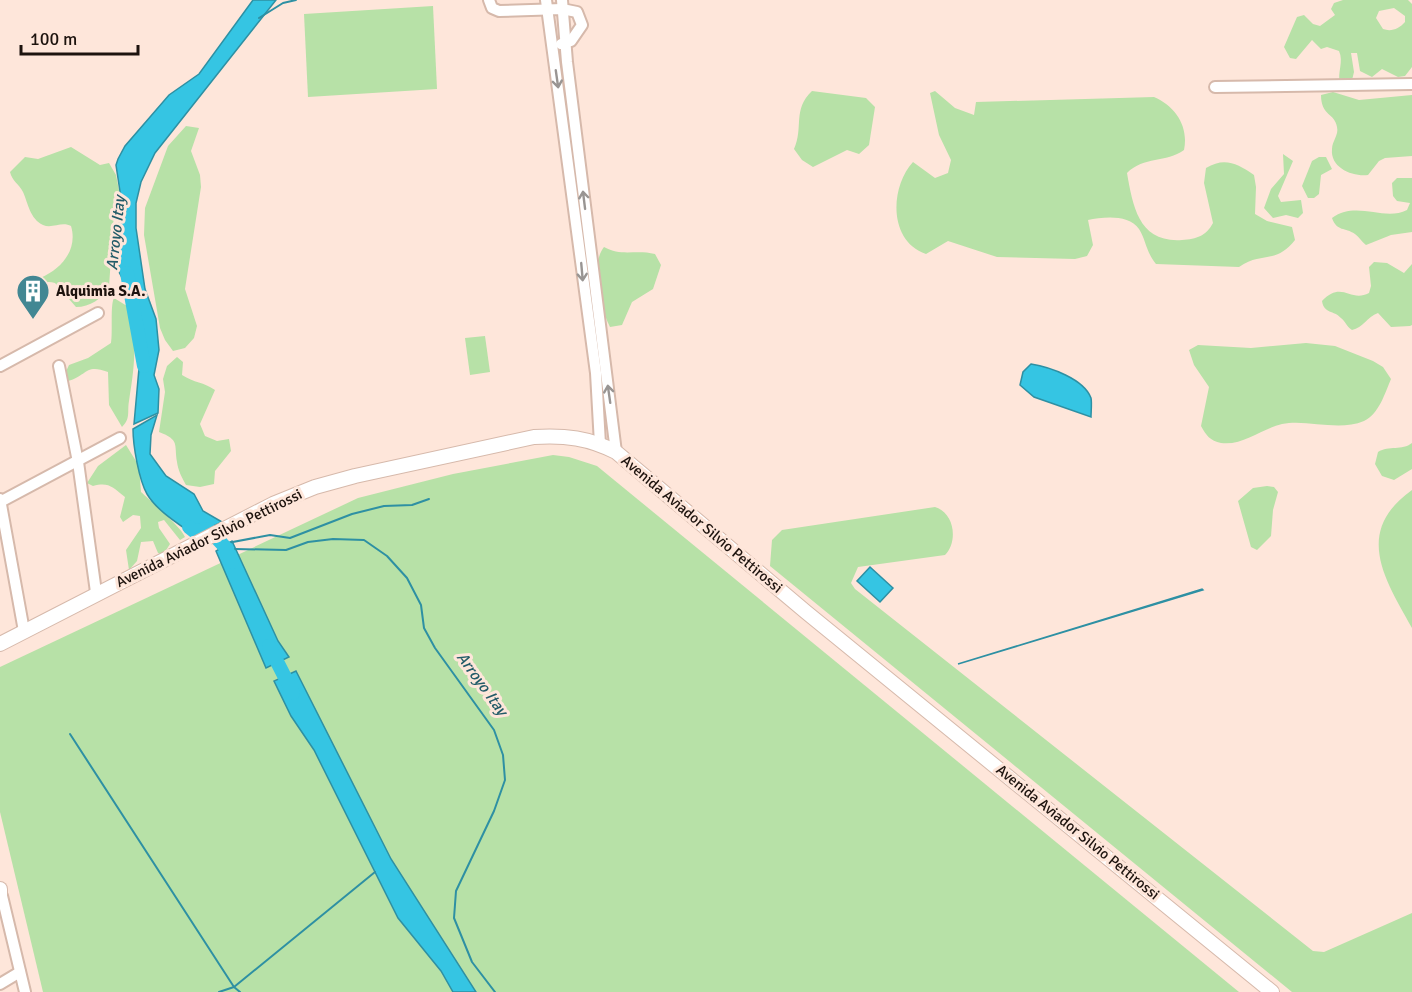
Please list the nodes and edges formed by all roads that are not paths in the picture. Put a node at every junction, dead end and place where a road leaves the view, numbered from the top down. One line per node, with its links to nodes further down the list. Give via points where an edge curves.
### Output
1 (489, 0): 3 (street, via 492,8 499,11)
2 (562, 4): 3 (street); 4 (street); 4 (street, via 577,12 582,25)
3 (547, 5): 5 (street)
4 (565, 44): 5 (street); 8 (street)
5 (552, 46): 8 (street, one-way to 8)
6 (1412, 84): 7 (street)
7 (1215, 87)
8 (576, 178): 13 (street, one-way to 13); 14 (street, one-way to 8)
9 (98, 313): 10 (street)
10 (0, 366)
11 (59, 366): 15 (street)
12 (120, 438): 15 (street)
13 (600, 444): 14 (main road, Avenida Aviador Silvio Pettirossi); 17 (main road, Avenida Aviador Silvio Pettirossi, via 562,435 534,437 315,487)
14 (616, 452): 24 (main road, Avenida Aviador Silvio Pettirossi)
15 (78, 462): 16 (street); 17 (street)
16 (0, 501): 18 (street)
17 (96, 592): 18 (main road, Avenida Aviador Silvio Pettirossi)
18 (24, 632): 19 (main road, Avenida Aviador Silvio Pettirossi)
19 (0, 644)
20 (1, 894): 21 (street)
21 (20, 972): 22 (street); 23 (street)
22 (0, 984)
23 (25, 992)
24 (1272, 992)

